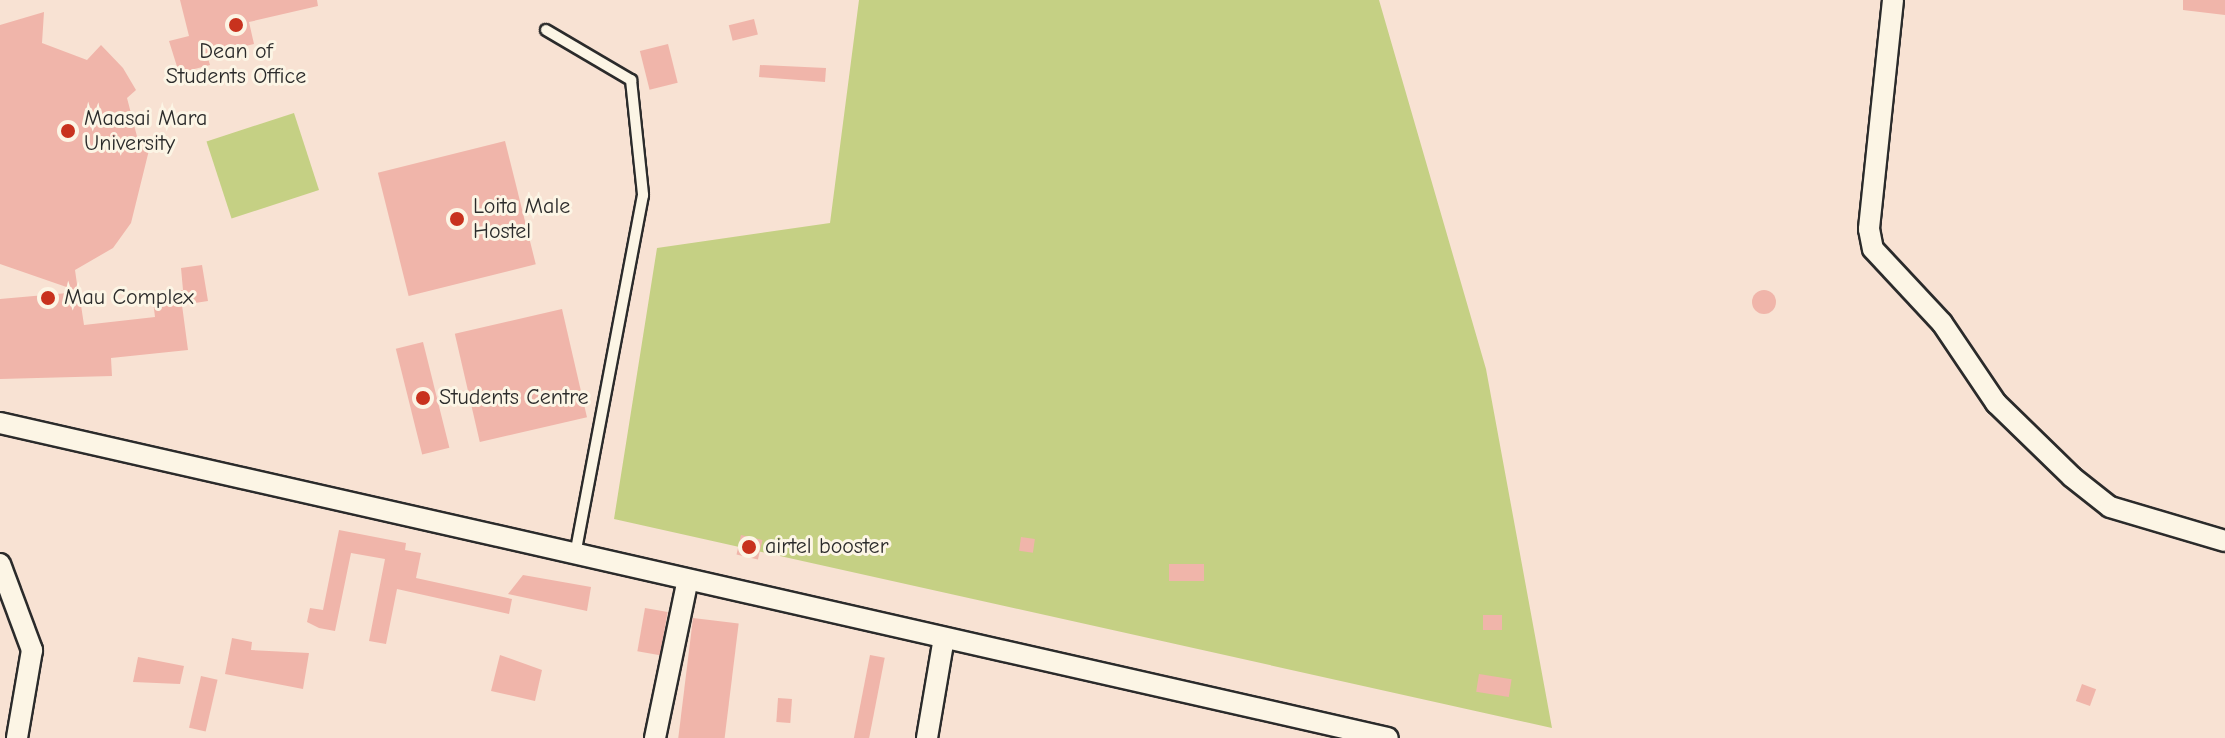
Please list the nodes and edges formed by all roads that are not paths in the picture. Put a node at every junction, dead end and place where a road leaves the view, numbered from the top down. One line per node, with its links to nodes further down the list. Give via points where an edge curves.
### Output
1 (1893, 0): 4 (street, via 1869,229 1873,249 1942,323 1996,403 2072,477 2110,507)
2 (546, 30): 5 (lane, via 631,80 643,195)
3 (0, 423): 5 (street)
4 (2225, 541)
5 (575, 557): 7 (street)
6 (0, 564): 9 (street, via 32,650)
7 (687, 584): 8 (street); 10 (street)
8 (944, 638): 11 (street); 12 (street)
9 (17, 738)
10 (655, 738)
11 (927, 738)
12 (1388, 738)

